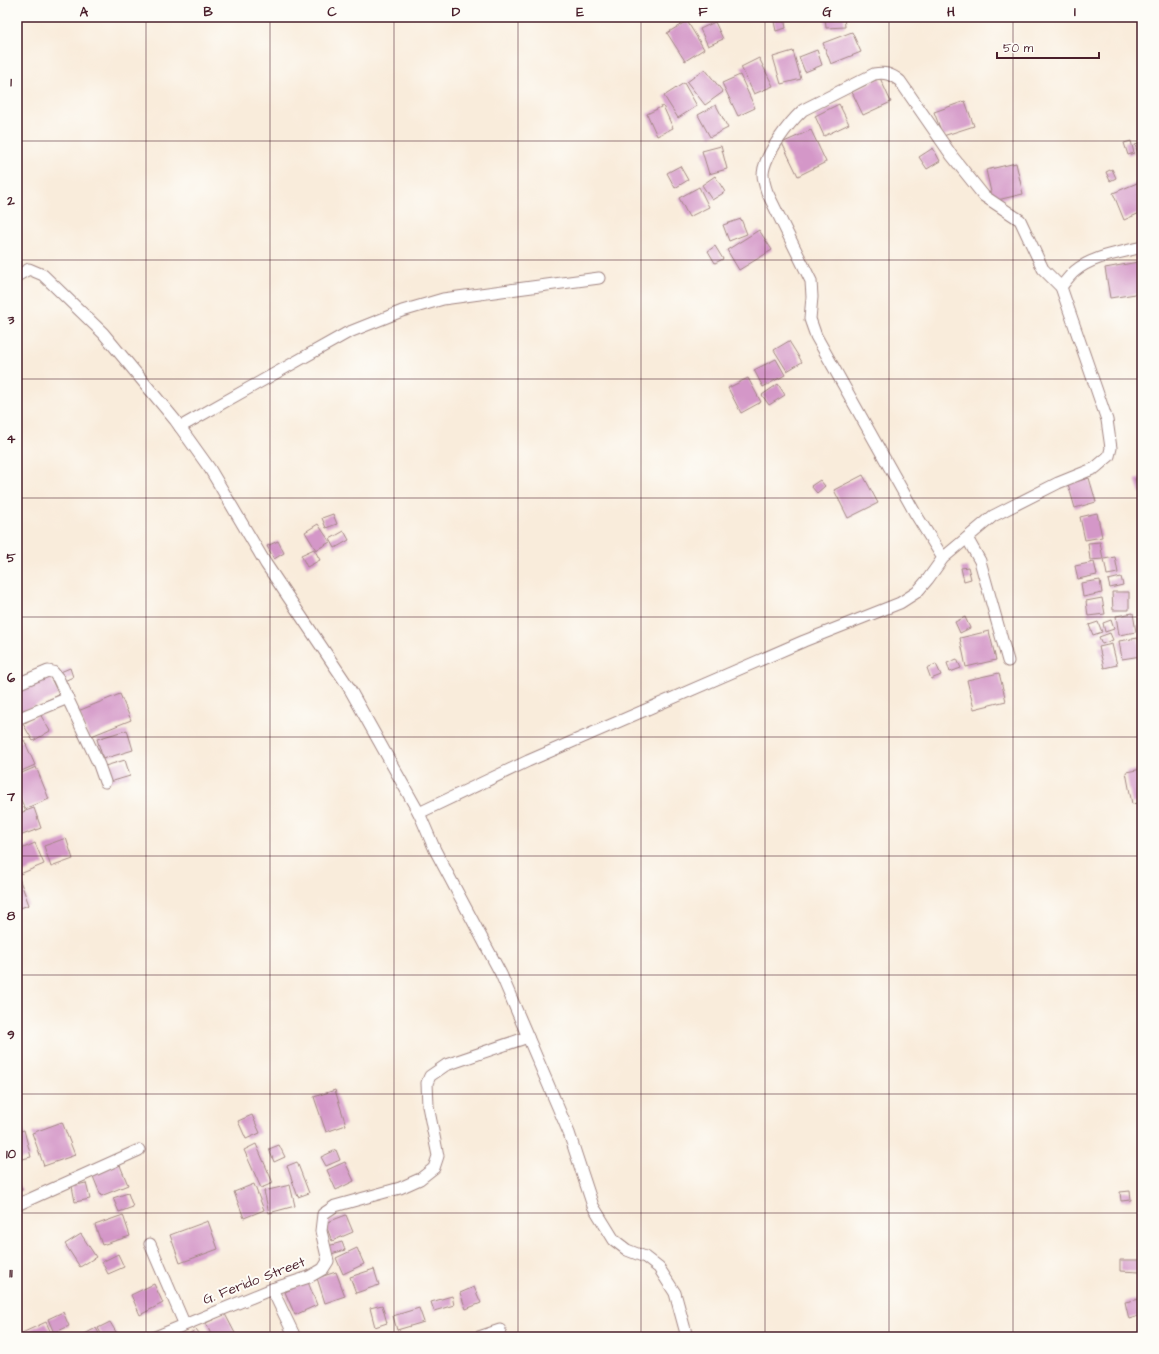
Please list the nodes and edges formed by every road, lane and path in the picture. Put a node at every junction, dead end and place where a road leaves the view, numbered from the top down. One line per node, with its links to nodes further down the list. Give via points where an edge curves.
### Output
1 (1142, 247): 4 (street, via 1088,263 1074,271)
2 (17, 276): 5 (street, via 29,269 43,275 62,292 103,333)
3 (599, 278): 5 (street, via 443,299 402,311 347,333)
4 (1061, 287): 6 (street, via 1107,420 1111,448 1109,456 1095,468 1052,486 993,516); 7 (street, via 1043,269 1020,220 987,200 952,156 900,81 889,74 874,74 802,110 767,159 763,174 767,192 811,281 810,319 816,336)
5 (180, 427): 13 (street, via 210,469 266,564 348,686)
6 (967, 538): 7 (street); 8 (street, via 980,561)
7 (943, 558): 13 (street, via 917,592 900,604 789,647 528,761)
8 (1008, 661)
9 (17, 684): 10 (street, via 48,671 53,672)
10 (68, 698): 11 (street); 12 (street)
11 (17, 719)
12 (105, 782)
13 (419, 813): 14 (street, via 500,974)
14 (528, 1037): 18 (street, G. Ferido Street, via 446,1065 430,1076 427,1083 428,1106 438,1156 434,1168 420,1179 400,1188 328,1210 320,1222 328,1261 323,1269 309,1277); 24 (street, via 569,1133 593,1206 614,1240 659,1268 675,1293)
15 (139, 1150): 16 (street)
16 (17, 1205)
17 (150, 1244): 19 (street)
18 (272, 1289): 19 (street, G. Ferido Street); 22 (street)
19 (184, 1323): 21 (street, G. Ferido Street)
20 (500, 1330): 23 (street)
21 (155, 1337)
22 (295, 1337)
23 (479, 1337)
24 (687, 1337)

